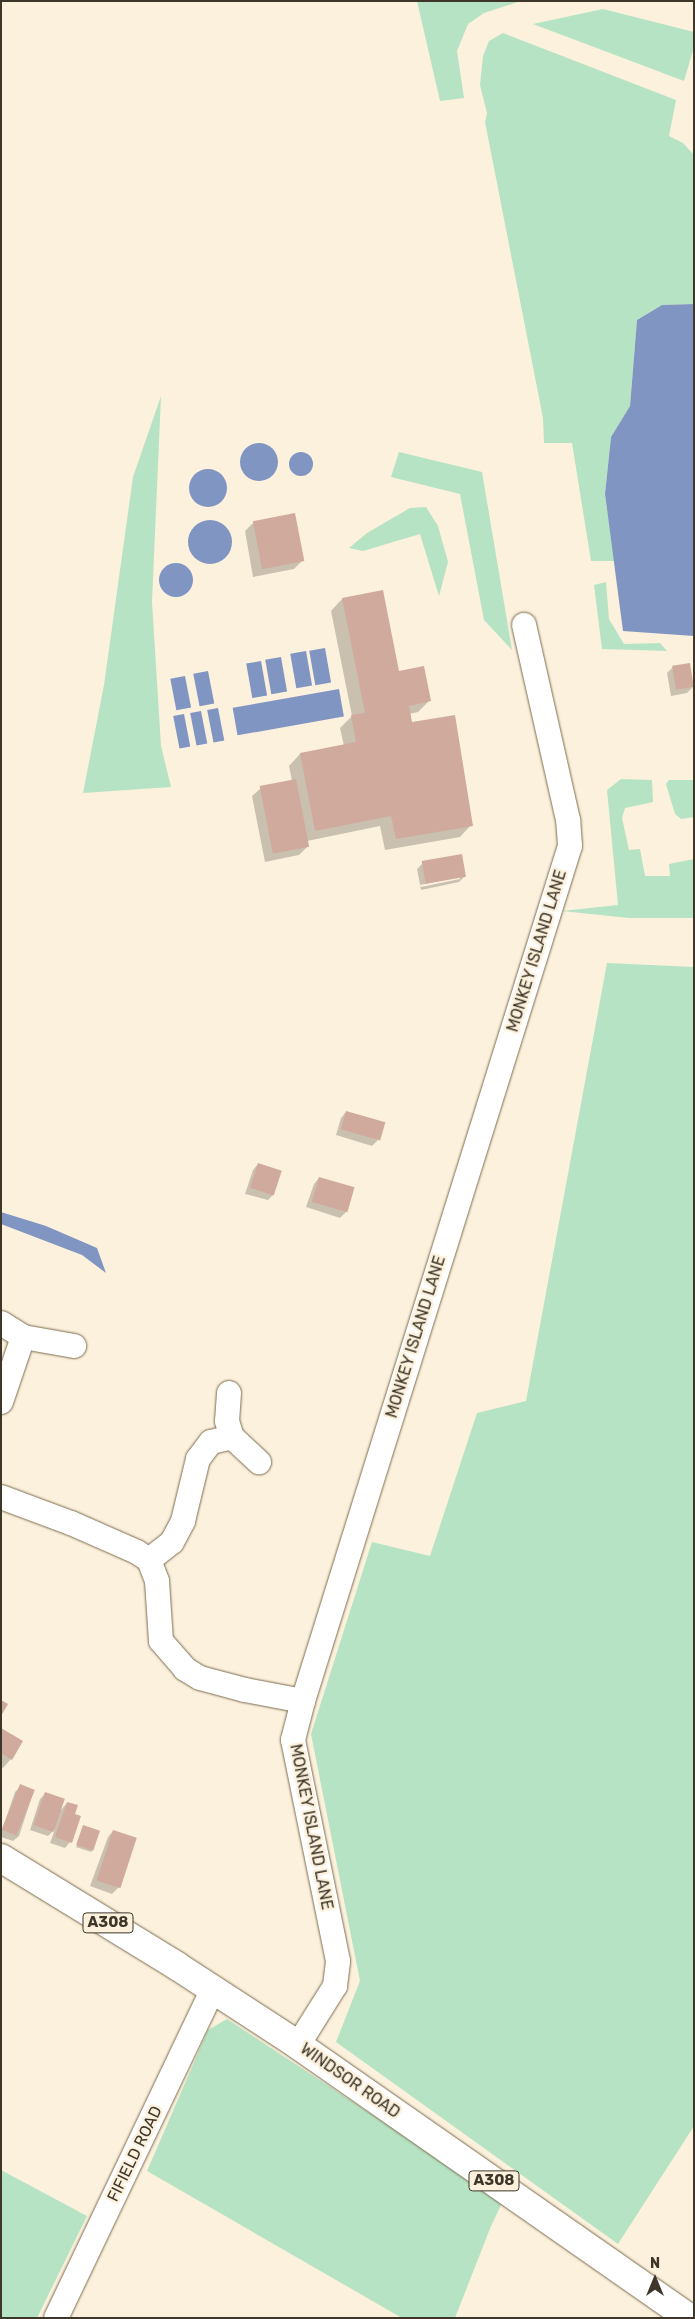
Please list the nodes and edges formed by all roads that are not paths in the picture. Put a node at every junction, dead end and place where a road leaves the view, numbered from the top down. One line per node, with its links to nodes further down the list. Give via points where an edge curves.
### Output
1 (524, 625): 11 (street, MONKEY ISLAND LANE, via 568,820 570,846)
2 (1, 1324): 3 (street)
3 (23, 1337): 4 (street); 6 (street)
4 (74, 1346)
5 (229, 1392): 7 (street, via 227,1422)
6 (1, 1402)
7 (232, 1437): 8 (street); 10 (street, via 211,1442 198,1458 184,1521 172,1542)
8 (259, 1462)
9 (1, 1497): 10 (street, via 71,1523)
10 (149, 1560): 11 (street, via 157,1581 161,1641 185,1669 200,1678)
11 (303, 1701): 14 (street, MONKEY ISLAND LANE, via 293,1740 338,1961 335,1986)
12 (1, 1858): 13 (main road, WINDSOR ROAD / A308)
13 (213, 1989): 14 (main road, WINDSOR ROAD / A308); 15 (street, FIFIELD ROAD)
14 (298, 2045): 16 (main road, WINDSOR ROAD / A308)
15 (56, 2318)
16 (689, 2318)

